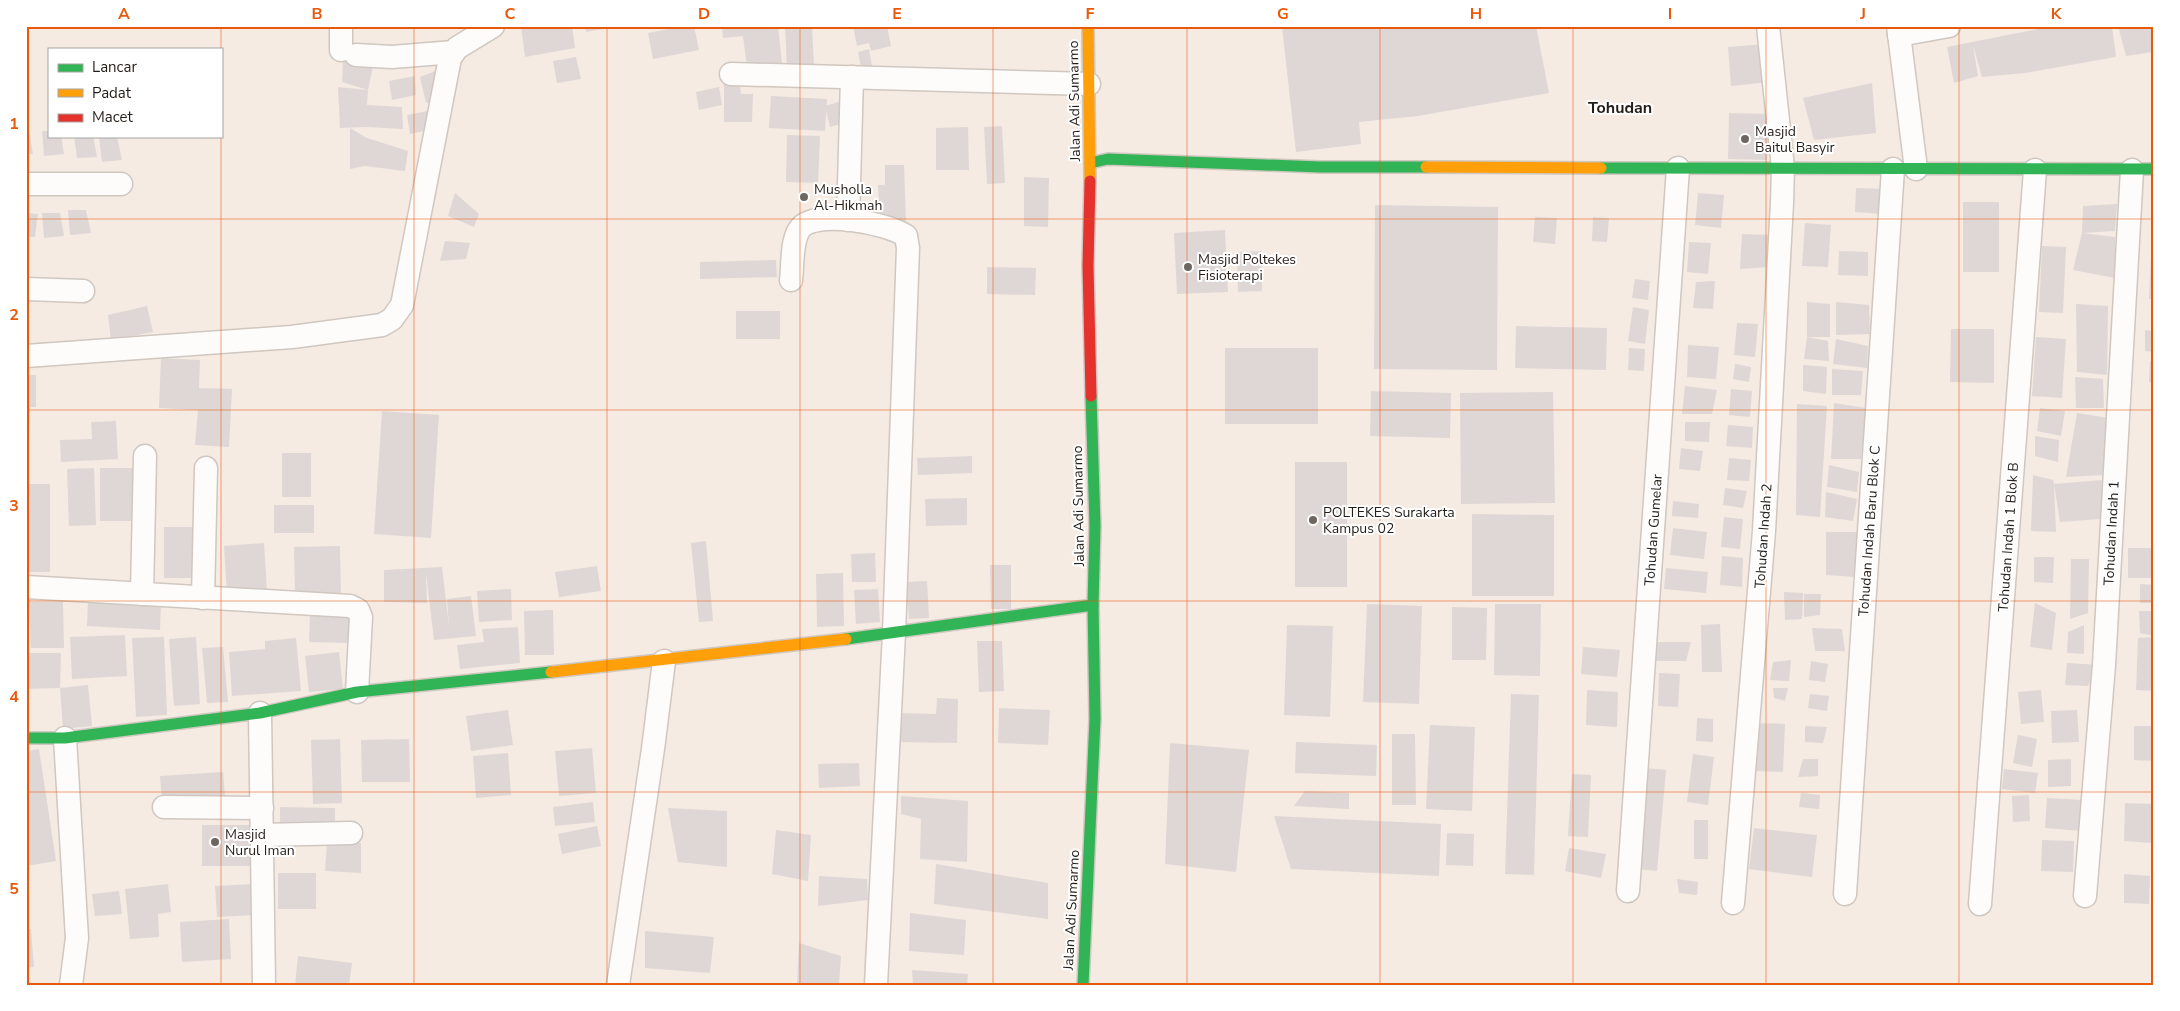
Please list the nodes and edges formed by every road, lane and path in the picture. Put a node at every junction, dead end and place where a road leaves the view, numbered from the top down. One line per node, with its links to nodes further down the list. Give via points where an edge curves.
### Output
1 (341, 26): 7 (street, via 349,53 392,57)
2 (492, 26): 7 (street)
3 (1088, 26): 10 (street, Jalan Adi Sumarmo)
4 (1768, 26): 13 (street, Tohudan Indah 2)
5 (1949, 26): 6 (street)
6 (1899, 30): 15 (street)
7 (454, 52): 24 (street, via 446,72 402,305 392,319 382,325 292,337)
8 (731, 74): 9 (street)
9 (852, 77): 10 (street); 20 (street)
10 (1089, 84): 11 (street, Jalan Adi Sumarmo)
11 (1090, 163): 12 (street, via 1108,159 1320,167); 30 (street, Jalan Adi Sumarmo, via 1088,266 1095,526)
12 (1678, 168): 13 (street); 41 (street, Tohudan Gumelar)
13 (1783, 168): 14 (street); 44 (street, Tohudan Indah 2, via 1764,531)
14 (1893, 169): 15 (street); 42 (street, Tohudan Indah Baru Blok C)
15 (1916, 169): 17 (street)
16 (2143, 169): 17 (street); 43 (street, Tohudan Indah 1)
17 (2035, 170): 45 (street, Tohudan Indah 1 Blok B)
18 (26, 184): 19 (street)
19 (121, 184)
20 (848, 220): 21 (street, via 820,220 803,225 794,246); 31 (street, via 899,232 906,236 908,248)
21 (791, 280)
22 (26, 289): 23 (street)
23 (83, 291)
24 (26, 356)
25 (145, 456): 28 (street)
26 (206, 468): 29 (street)
27 (26, 588): 28 (street)
28 (142, 594): 29 (street)
29 (203, 598): 33 (street, via 350,606 358,610 361,617)
30 (1093, 604): 31 (street); 50 (street, Jalan Adi Sumarmo, via 1095,719)
31 (894, 633): 32 (street); 49 (street)
32 (664, 660): 33 (street); 48 (street, via 654,749)
33 (357, 692): 34 (street)
34 (260, 714): 36 (street); 38 (street)
35 (26, 738): 36 (street)
36 (65, 738): 46 (street, via 77,938)
37 (164, 807): 38 (street)
38 (262, 808): 40 (street)
39 (351, 834): 40 (street)
40 (262, 835): 47 (street)
41 (1628, 891)
42 (1845, 894)
43 (2086, 896)
44 (1733, 903)
45 (1980, 904)
46 (71, 985)
47 (264, 985)
48 (618, 985)
49 (876, 985)
50 (1083, 985)

